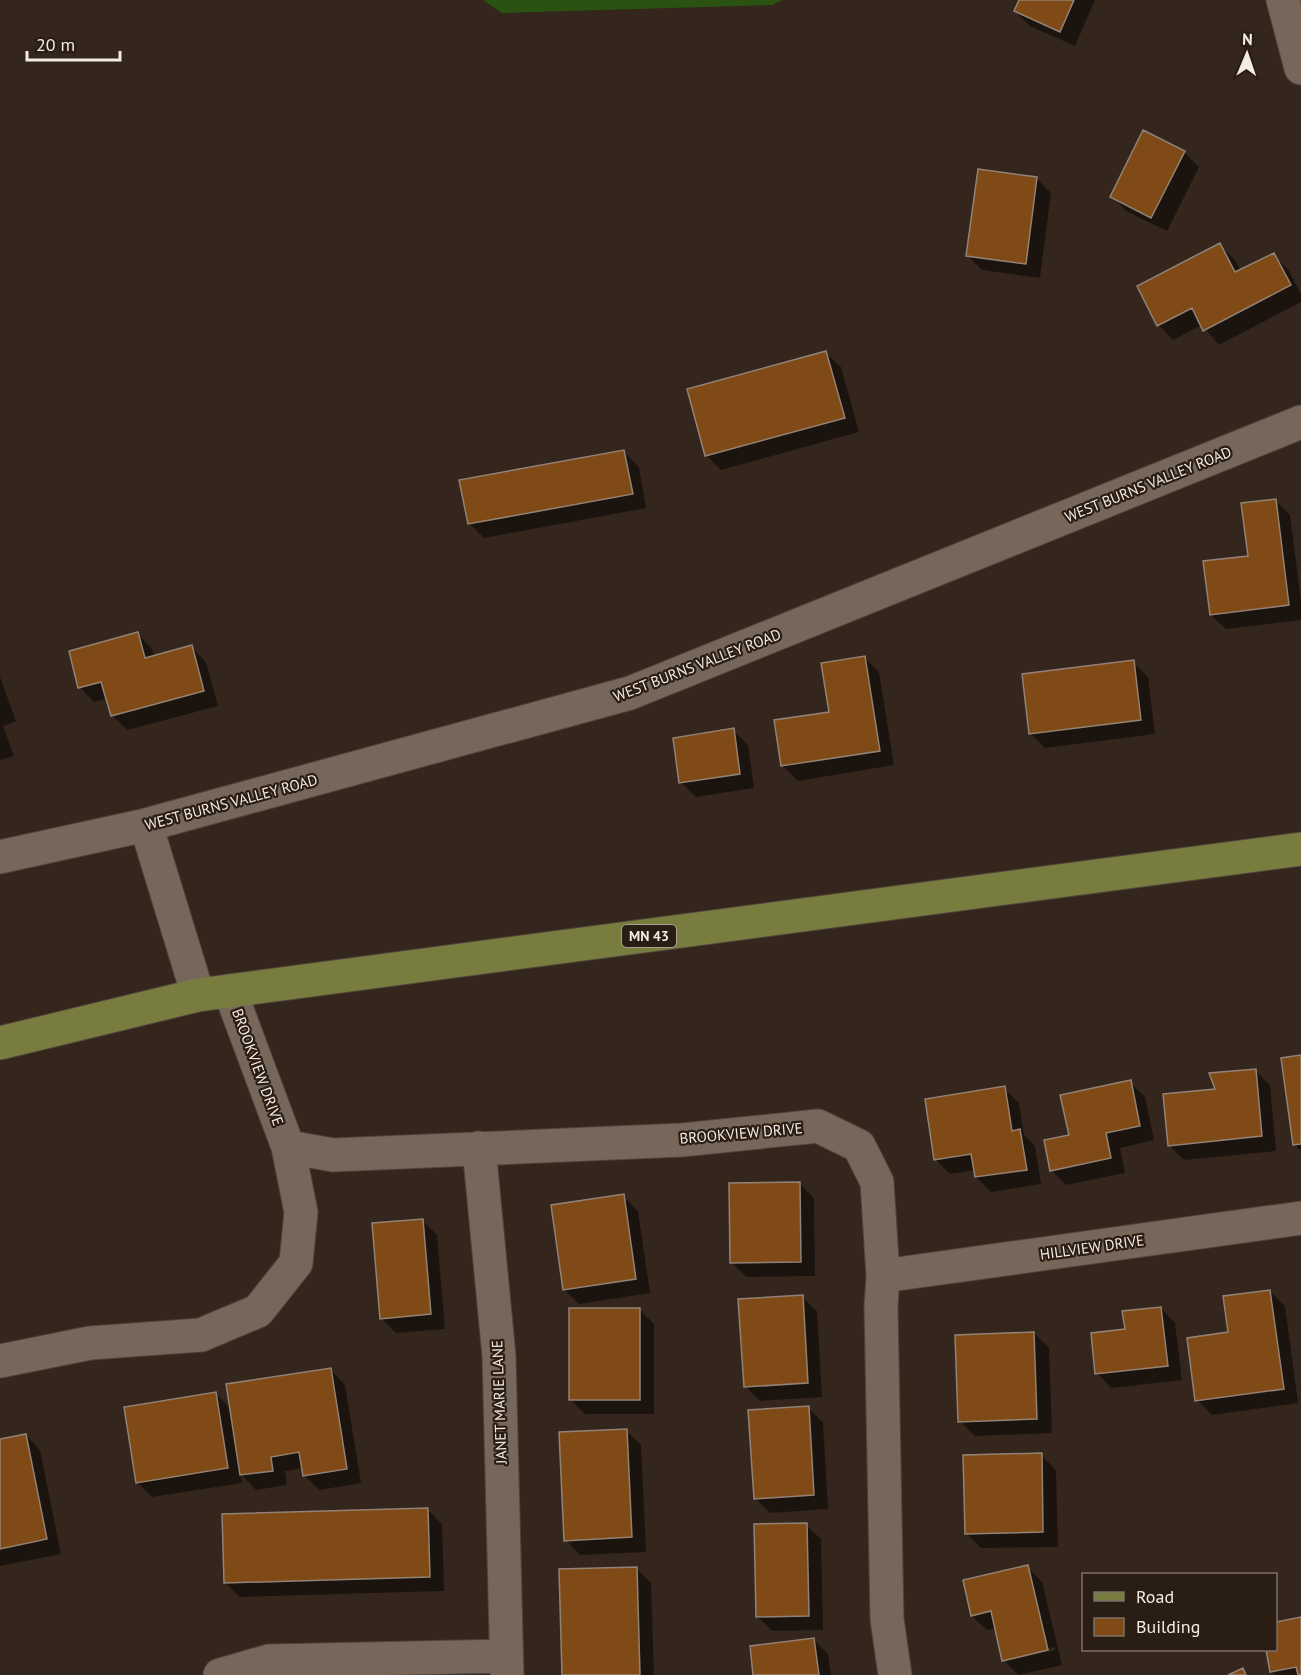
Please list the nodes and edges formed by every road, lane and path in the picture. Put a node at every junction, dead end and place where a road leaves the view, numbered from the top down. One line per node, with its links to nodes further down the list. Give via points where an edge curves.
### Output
1 (1283, 0): 2 (street)
2 (1301, 68)
3 (1301, 422): 4 (street, WEST BURNS VALLEY ROAD, via 630,693)
4 (146, 825): 6 (street, WEST BURNS VALLEY ROAD); 8 (street)
5 (1301, 849): 7 (main road, MN 43)
6 (0, 857)
7 (230, 991): 8 (main road, MN 43); 10 (street, BROOKVIEW DRIVE)
8 (198, 995): 9 (main road, MN 43)
9 (0, 1043)
10 (288, 1147): 11 (street, BROOKVIEW DRIVE, via 333,1155); 14 (street, via 301,1212 296,1263 258,1311 201,1335 90,1342)
11 (479, 1148): 13 (street, BROOKVIEW DRIVE, via 682,1140 819,1126 858,1146 877,1182); 15 (street, JANET MARIE LANE, via 499,1356)
12 (1301, 1218): 13 (street, HILLVIEW DRIVE)
13 (883, 1276): 17 (street, BROOKVIEW DRIVE, via 887,1619)
14 (0, 1361)
15 (507, 1665): 16 (street, JANET MARIE LANE, via 269,1661)
16 (220, 1675)
17 (895, 1675)

